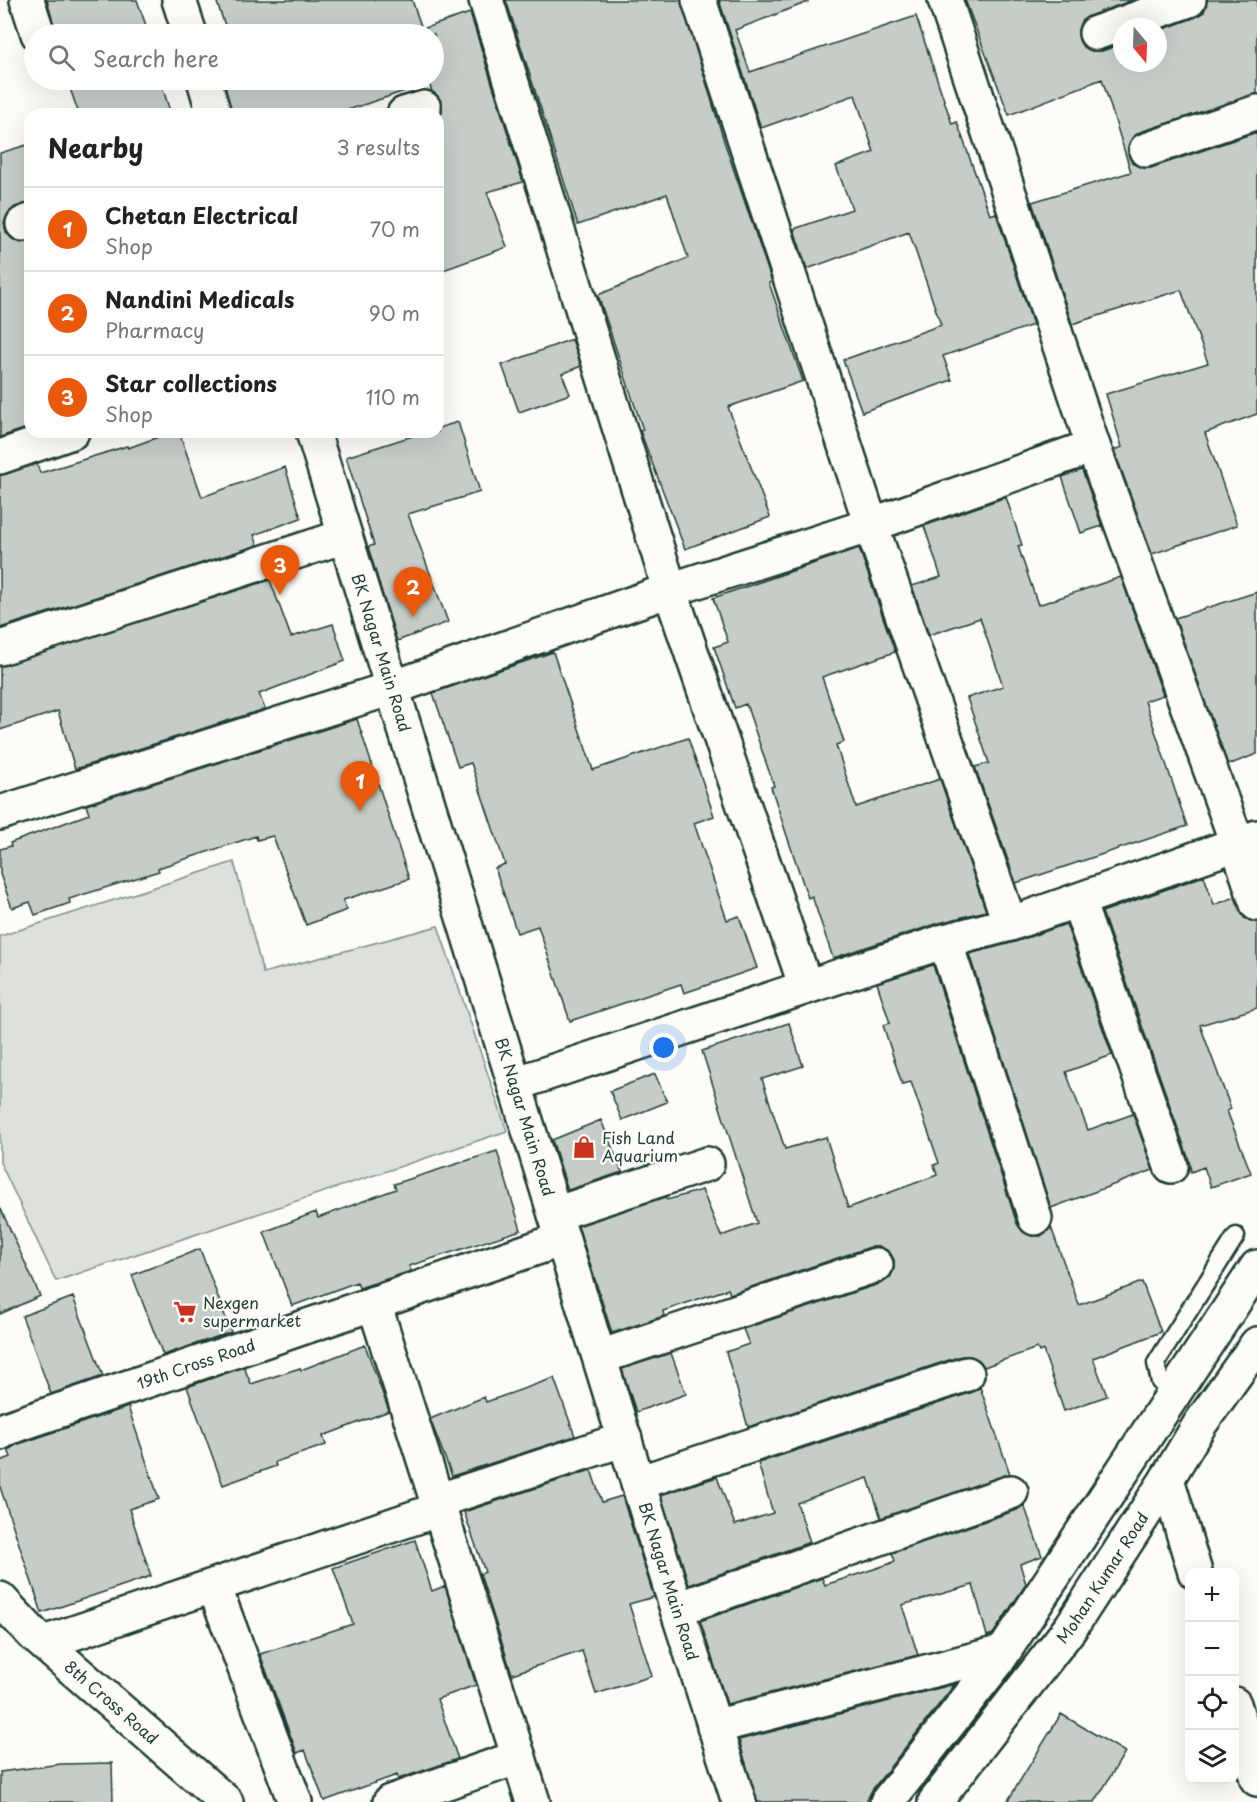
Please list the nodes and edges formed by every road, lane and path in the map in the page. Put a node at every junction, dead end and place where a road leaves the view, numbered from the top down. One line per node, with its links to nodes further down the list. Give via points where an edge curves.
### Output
1 (27, 0): 7 (street)
2 (179, 0): 8 (street)
3 (486, 0): 20 (street)
4 (699, 0): 18 (street)
5 (945, 0): 16 (street)
6 (1189, 0): 9 (street)
7 (35, 24)
8 (187, 24)
9 (1096, 33)
10 (207, 90): 11 (street)
11 (212, 108)
12 (1257, 112): 13 (street)
13 (1146, 150)
14 (55, 438): 17 (street)
15 (315, 438): 19 (street, BK Nagar Main Road)
16 (1093, 446): 18 (street); 24 (street)
17 (0, 457)
18 (871, 525): 20 (street); 27 (street)
19 (345, 536): 21 (street); 22 (street, BK Nagar Main Road)
20 (670, 590): 22 (street); 29 (street)
21 (0, 648)
22 (392, 688): 23 (street); 30 (street, BK Nagar Main Road)
23 (0, 813)
24 (1247, 840): 25 (street); 26 (street)
25 (1078, 901): 27 (street); 32 (street)
26 (1257, 904)
27 (1010, 924): 28 (street)
28 (945, 941): 29 (street); 33 (street)
29 (806, 987): 30 (street)
30 (515, 1084): 34 (street, BK Nagar Main Road)
31 (707, 1164): 34 (street, 19th Cross Road)
32 (1171, 1166)
33 (1035, 1218)
34 (559, 1227): 38 (street, 19th Cross Road); 40 (street, BK Nagar Main Road)
35 (1236, 1236): 42 (lane, via 1156,1363 1160,1382)
36 (876, 1265): 40 (street)
37 (1257, 1267): 42 (street)
38 (374, 1303): 43 (street, 19th Cross Road); 48 (street)
39 (1257, 1344): 45 (street, Mohan Kumar Road, via 1200,1424)
40 (600, 1357): 44 (street, BK Nagar Main Road)
41 (967, 1374): 46 (street)
42 (1173, 1394): 55 (street)
43 (0, 1432)
44 (625, 1439): 46 (street, BK Nagar Main Road); 48 (street)
45 (1167, 1479): 49 (street); 66 (street, Mohan Kumar Road, via 1071,1627)
46 (638, 1483): 52 (street, BK Nagar Main Road)
47 (1011, 1492): 52 (street)
48 (438, 1505): 50 (street); 58 (street)
49 (1194, 1568)
50 (214, 1586): 54 (street); 61 (street)
51 (0, 1599): 54 (street, 8th Cross Road)
52 (678, 1610): 57 (street, BK Nagar Main Road)
53 (0, 1637): 54 (street)
54 (39, 1639): 60 (street, 8th Cross Road)
55 (1003, 1652): 57 (street); 65 (street)
56 (1239, 1720): 59 (street)
57 (714, 1727): 64 (street, BK Nagar Main Road)
58 (519, 1757): 62 (street); 63 (street)
59 (1257, 1779)
60 (226, 1802)
61 (295, 1802)
62 (390, 1802)
63 (533, 1802)
64 (739, 1802)
65 (887, 1802)
66 (935, 1802)

